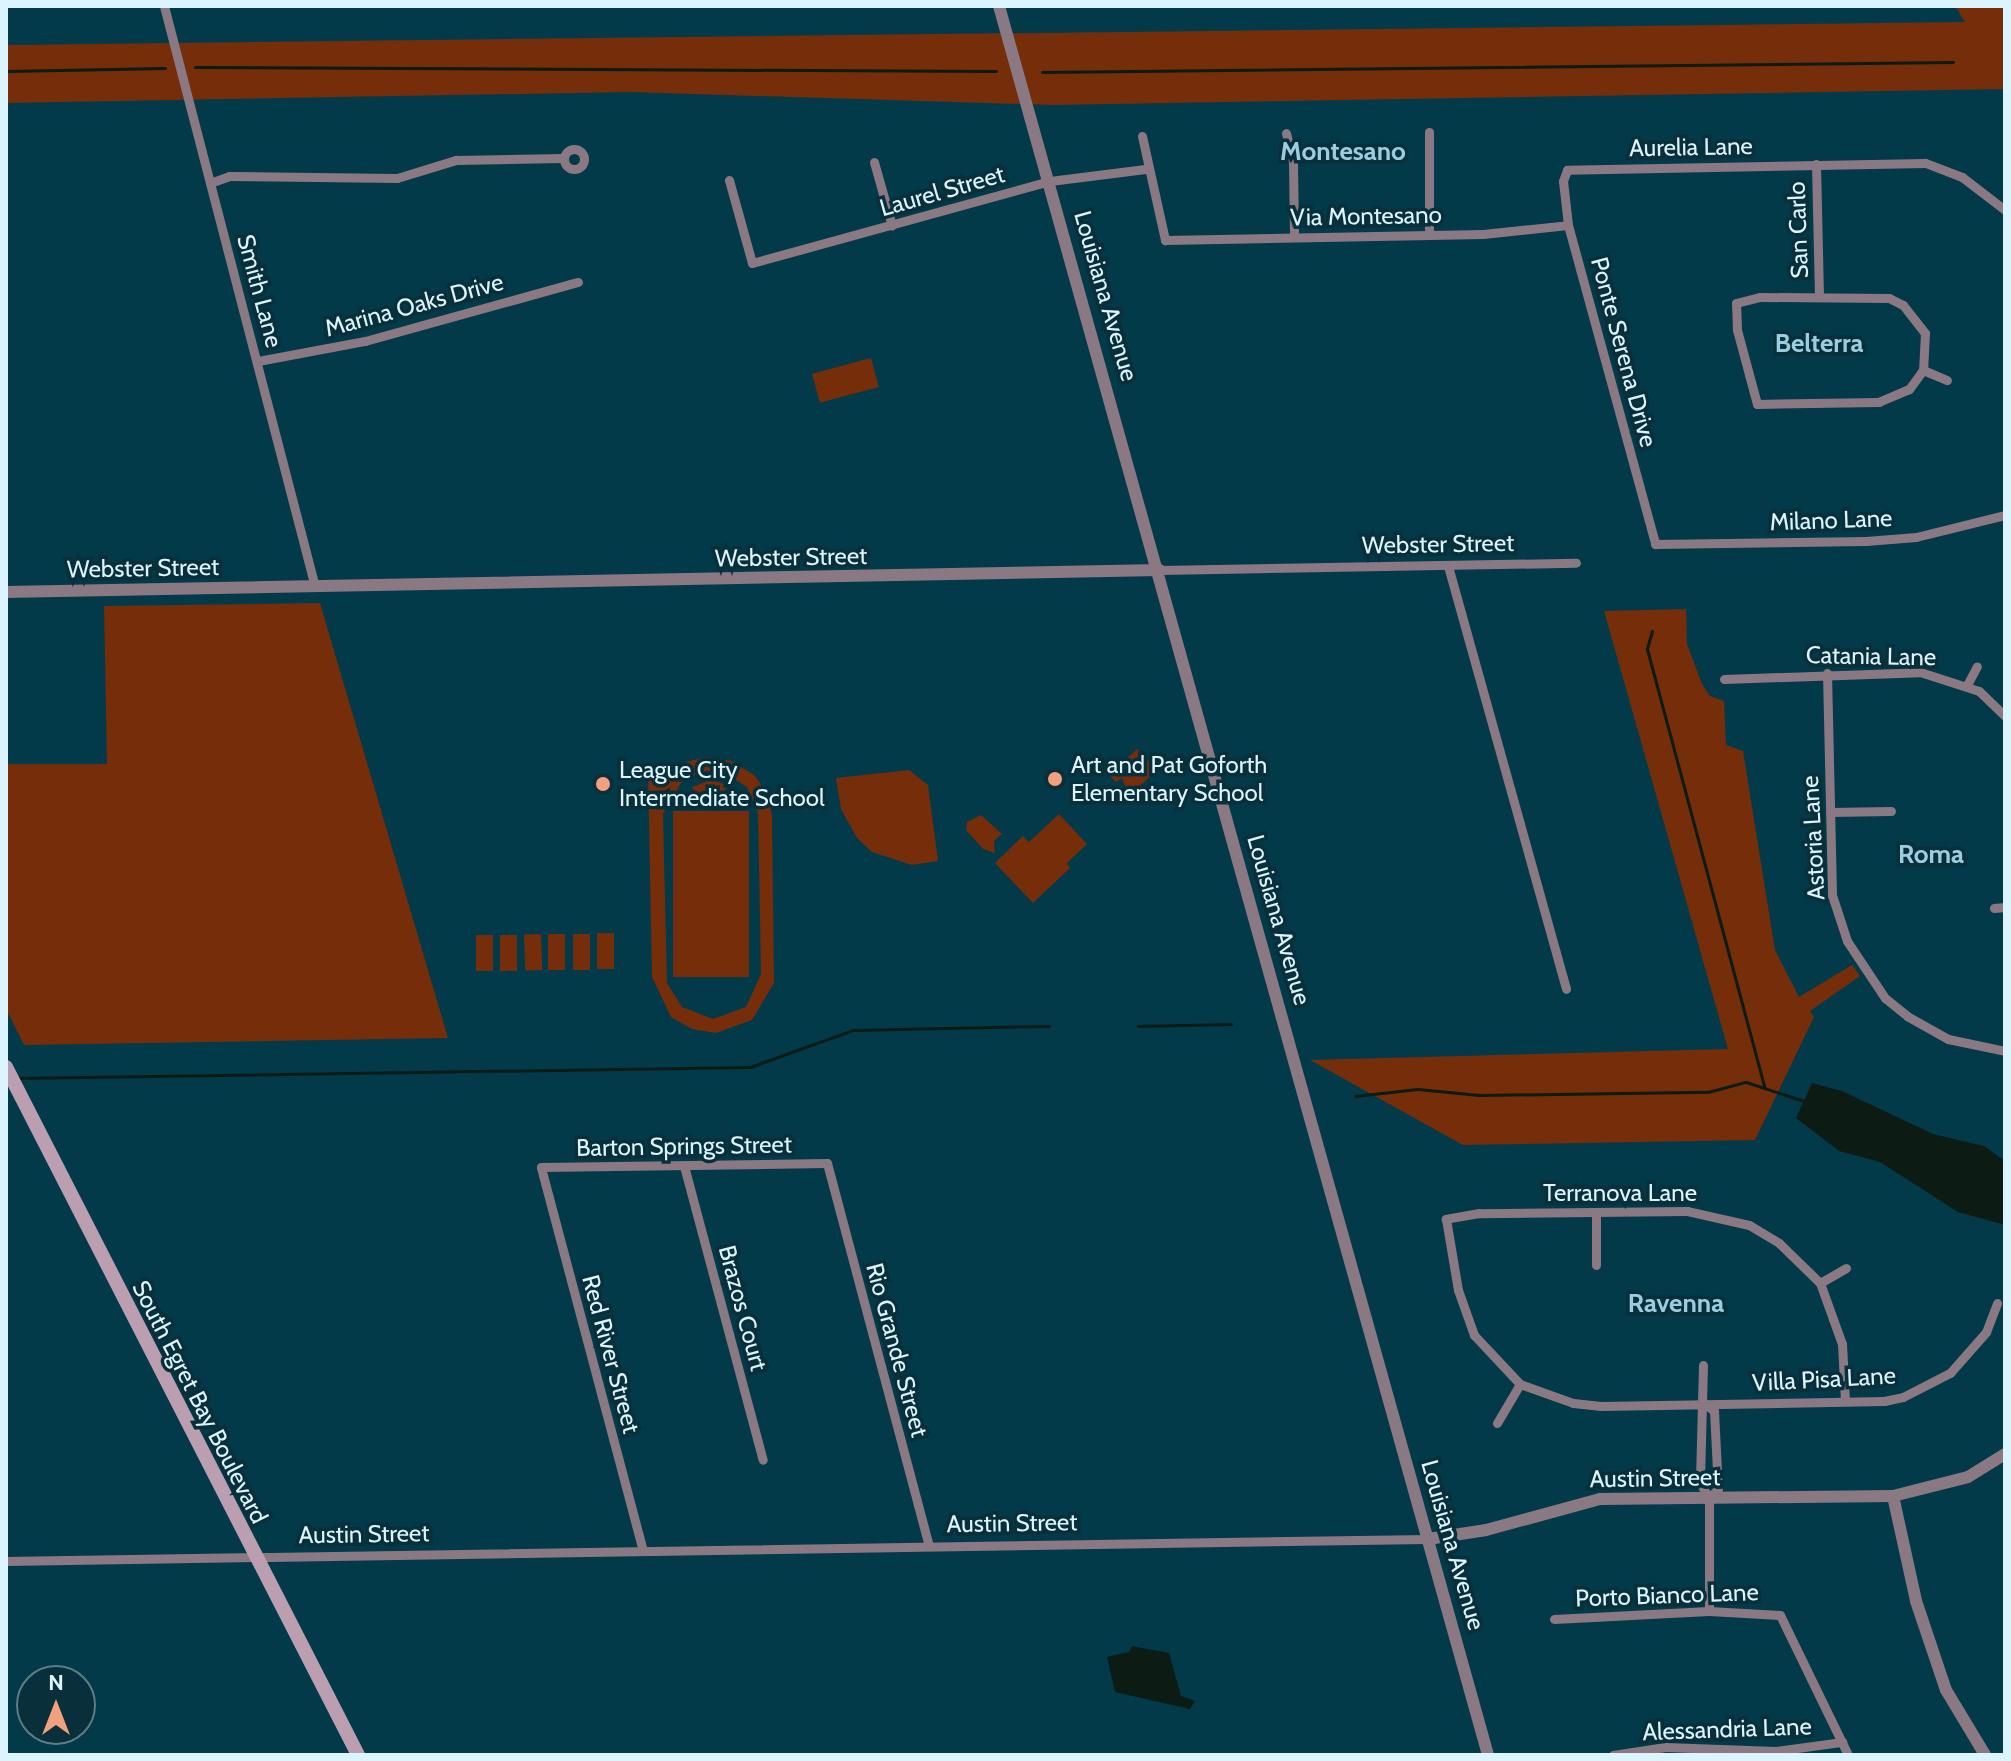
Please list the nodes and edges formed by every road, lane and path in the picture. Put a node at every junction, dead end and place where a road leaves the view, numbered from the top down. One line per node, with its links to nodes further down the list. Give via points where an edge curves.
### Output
1 (164, 6): 13 (street, Smith Lane)
2 (999, 6): 12 (street, Louisiana Avenue)
3 (1429, 132): 17 (street)
4 (1286, 133): 18 (street, via 1293,162)
5 (1142, 136): 9 (street)
6 (563, 158): 13 (street, via 456,160 397,178)
7 (874, 162): 16 (street)
8 (1816, 164): 10 (street, Aurelia Lane); 14 (street, Aurelia Lane, via 1925,163 1962,177); 20 (street, San Carlo)
9 (1145, 169): 12 (street, Laurel Street); 18 (street, Via Montesano, via 1165,240)
10 (1567, 170): 15 (street, Ponte Serena Drive)
11 (729, 180): 16 (street, Laurel Street, via 752,263)
12 (1050, 181): 16 (street, Laurel Street); 28 (street, Louisiana Avenue)
13 (210, 183): 21 (street, Smith Lane)
14 (2005, 210)
15 (1568, 225): 17 (street, Via Montesano); 25 (street, Ponte Serena Drive)
16 (892, 226)
17 (1429, 235): 18 (street, Via Montesano)
18 (1294, 237)
19 (578, 282): 21 (street, Marina Oaks Drive, via 365,341)
20 (1819, 296): 22 (street, via 1872,295 1903,305 1925,333); 22 (street, via 1736,303 1737,330 1757,404 1879,402 1909,389)
21 (258, 361): 29 (street, Smith Lane)
22 (1923, 370): 23 (street)
23 (1947, 380)
24 (2005, 515): 25 (street, Milano Lane, via 1916,537)
25 (1655, 544)
26 (1576, 563): 27 (street, Webster Street)
27 (1448, 566): 28 (street, Webster Street); 40 (street)
28 (1160, 570): 29 (street, Webster Street); 61 (street, Louisiana Avenue)
29 (315, 587): 30 (street, Webster Street)
30 (6, 592)
31 (1977, 666): 34 (street)
32 (1827, 673): 33 (street, Catania Lane); 34 (street, Catania Lane, via 1920,672); 37 (street, Astoria Lane)
33 (1724, 679)
34 (1967, 685): 35 (street, Catania Lane)
35 (2005, 716)
36 (1891, 811): 37 (street)
37 (1830, 812): 41 (street, Astoria Lane, via 1832,895 1860,966 1885,998 1929,1030 1975,1048)
38 (2005, 907): 39 (street)
39 (1994, 908)
40 (1566, 989)
41 (2005, 1051)
42 (6, 1067): 64 (main road, South Egret Bay Boulevard)
43 (827, 1163): 44 (street, Barton Springs Street); 62 (street, Rio Grande Street)
44 (684, 1166): 45 (street, Barton Springs Street); 58 (street, Brazos Court)
45 (541, 1167): 63 (street, Red River Street)
46 (1596, 1212): 47 (street, Terranova Lane, via 1479,1213); 48 (street); 50 (street, Terranova Lane, via 1727,1216 1779,1243)
47 (1446, 1219): 53 (street, Villa Pisa Lane, via 1458,1290 1474,1335)
48 (1596, 1265)
49 (1846, 1268): 50 (street)
50 (1820, 1283): 54 (street, Terranova Lane, via 1842,1344)
51 (1997, 1303): 54 (street, Villa Pisa Lane, via 1986,1332 1950,1373 1903,1397)
52 (1703, 1365): 55 (street)
53 (1520, 1384): 55 (street, Villa Pisa Lane, via 1573,1403); 56 (street)
54 (1845, 1401): 55 (street, Villa Pisa Lane)
55 (1704, 1403): 60 (street, via 1699,1412 1700,1483); 60 (street, via 1714,1411 1718,1489)
56 (1497, 1423)
57 (2005, 1454): 59 (street, Austin Street, via 1968,1477)
58 (763, 1460)
59 (1893, 1496): 60 (street, Austin Street); 73 (street, via 1916,1601 1946,1690)
60 (1709, 1498): 61 (street, Austin Street, via 1584,1501 1486,1530); 66 (street)
61 (1428, 1539): 62 (street, Austin Street); 70 (street, Louisiana Avenue)
62 (929, 1546): 63 (street, Austin Street)
63 (643, 1551): 64 (street, Austin Street)
64 (254, 1559): 65 (street, Austin Street); 69 (main road, South Egret Bay Boulevard)
65 (6, 1561)
66 (1709, 1611): 67 (street, Porto Bianco Lane); 68 (street, Porto Bianco Lane, via 1780,1615)
67 (1554, 1619)
68 (1842, 1742): 71 (street, Alessandria Lane, via 1776,1751 1665,1747); 72 (street)
69 (358, 1755)
70 (1488, 1755)
71 (1613, 1755)
72 (1848, 1755)
73 (1985, 1755)

